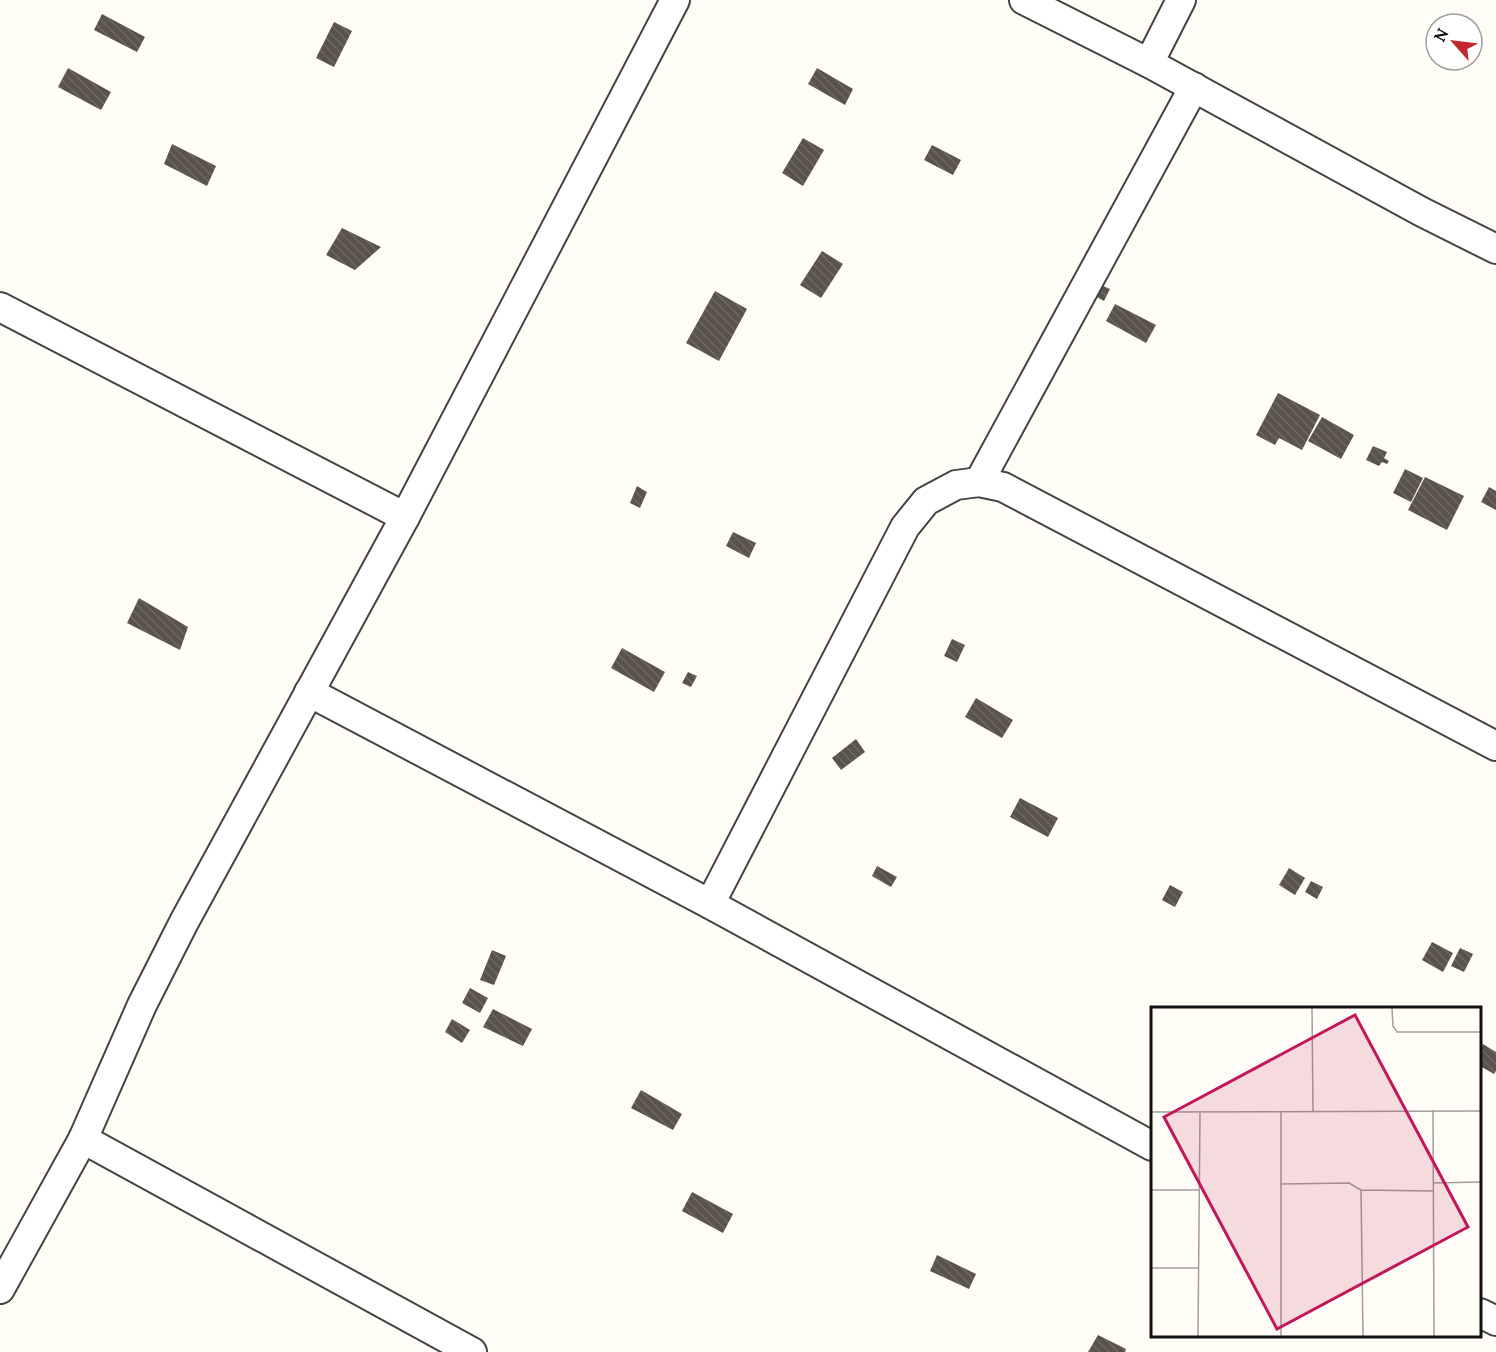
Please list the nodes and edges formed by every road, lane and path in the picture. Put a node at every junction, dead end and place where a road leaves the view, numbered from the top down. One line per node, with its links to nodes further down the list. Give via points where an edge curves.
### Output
1 (675, 0): 9 (street)
2 (1024, 0): 4 (street)
3 (1180, 0): 4 (street)
4 (1149, 63): 5 (street)
5 (1194, 87): 6 (street, via 1422,213); 8 (street)
6 (1496, 249)
7 (0, 307): 9 (street)
8 (979, 482): 11 (street, via 1003,487); 12 (street, via 956,484 926,501 905,527)
9 (405, 517): 10 (street)
10 (309, 692): 12 (street); 13 (street, via 142,1005)
11 (1496, 746)
12 (710, 904): 14 (street)
13 (83, 1139): 15 (street); 18 (street)
14 (1151, 1145)
15 (0, 1289)
16 (1481, 1314): 17 (street)
17 (1496, 1321)
18 (472, 1352)

